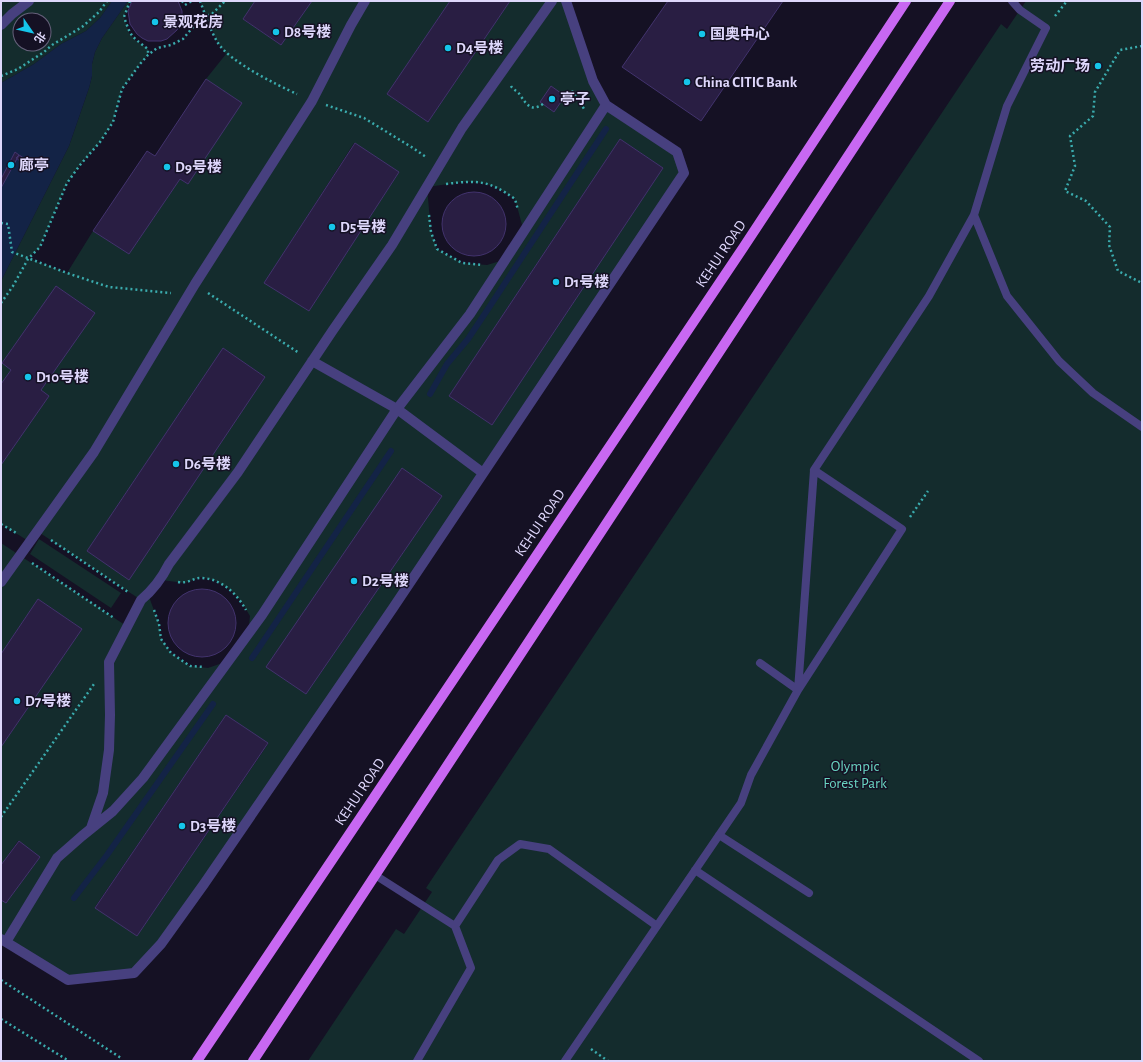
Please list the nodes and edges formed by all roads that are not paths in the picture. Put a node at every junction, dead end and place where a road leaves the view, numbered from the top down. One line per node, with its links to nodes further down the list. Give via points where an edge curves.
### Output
1 (29, 1): 8 (street)
2 (365, 1): 16 (street, via 312,101 188,295 94,452)
3 (552, 1): 11 (street, via 462,128 392,245)
4 (566, 1): 9 (street, via 593,81)
5 (906, 1): 27 (main road, KEHUI ROAD)
6 (950, 1): 22 (main road)
7 (1012, 1): 10 (lane, via 1020,10 1046,28 1007,106)
8 (1, 25)
9 (606, 105): 12 (street, via 470,314); 15 (street, via 677,152 684,173)
10 (974, 215): 13 (lane, via 1007,296 1059,361 1093,393); 14 (lane, via 929,296)
11 (312, 361): 12 (street); 19 (street, via 238,472 145,597 109,662 109,750 103,793)
12 (397, 409): 15 (street); 19 (street, via 248,634 143,778 113,811)
13 (1142, 427)
14 (814, 470): 18 (lane); 18 (lane, via 902,529)
15 (483, 473): 26 (street, via 204,884 161,944 134,973 68,980)
16 (1, 582)
17 (760, 663): 18 (lane)
18 (798, 690): 20 (lane, via 750,775 741,803)
19 (91, 828): 26 (street, via 58,858)
20 (719, 835): 21 (lane); 23 (lane)
21 (695, 870): 25 (lane); 31 (lane)
22 (375, 876): 24 (lane); 28 (main road)
23 (809, 893)
24 (455, 926): 25 (lane, via 498,860 520,844 549,849); 29 (lane, via 471,968)
25 (657, 926): 30 (lane)
26 (4, 940)
27 (197, 1061)
28 (253, 1061)
29 (418, 1061)
30 (565, 1061)
31 (979, 1061)

